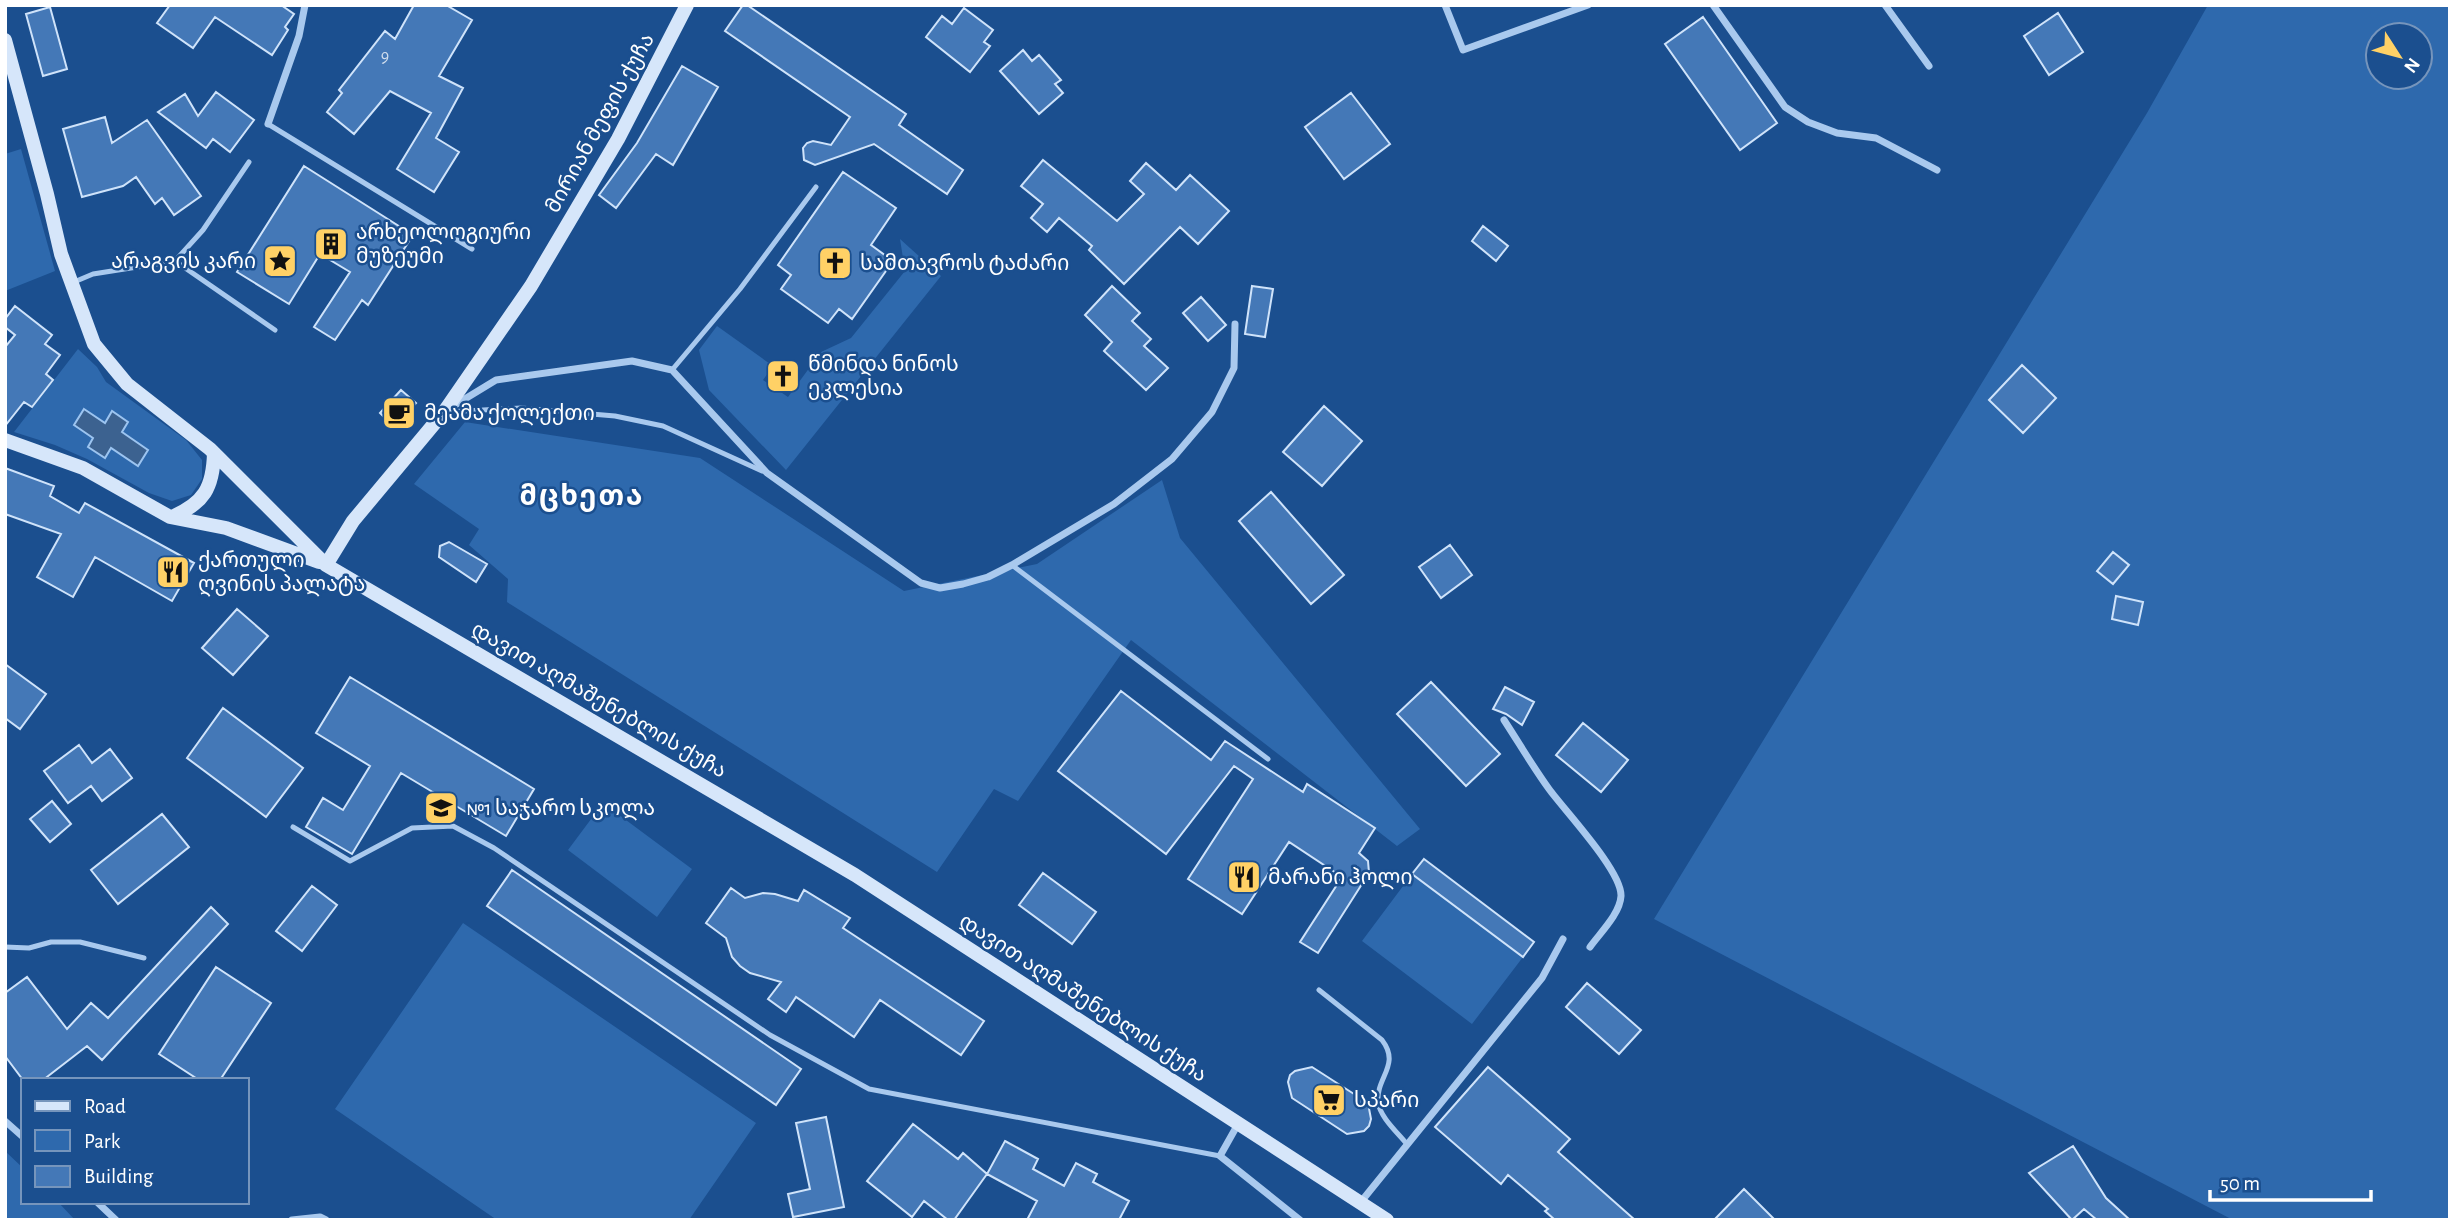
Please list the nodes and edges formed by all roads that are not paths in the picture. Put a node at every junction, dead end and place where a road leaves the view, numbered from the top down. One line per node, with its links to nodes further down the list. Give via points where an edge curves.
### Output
1 (305, 5): 9 (street)
2 (687, 5): 19 (main road, მირიან მეფის ქუჩა, via 618,139 551,253)
3 (1445, 5): 4 (street, via 1463,50)
4 (1588, 5)
5 (1713, 5): 11 (street, via 1785,107 1837,133 1875,138)
6 (1885, 5): 8 (street)
7 (5, 40): 15 (main road, დავით აღმაშენებლის ქუჩა)
8 (1929, 66)
9 (268, 124): 13 (lane)
10 (249, 162): 14 (lane, via 203,230)
11 (1937, 170)
12 (816, 187): 18 (lane)
13 (472, 249)
14 (175, 261): 15 (lane, via 93,274); 17 (lane)
15 (71, 283): 21 (main road, დავით აღმაშენებლის ქუჩა, via 94,344 127,384)
16 (1235, 324): 25 (street, via 1234,368 1212,412 1172,459 1114,504)
17 (275, 330)
18 (672, 370): 19 (street, via 632,361 496,380); 22 (street)
19 (444, 412): 22 (lane, via 521,408 615,416 663,426); 24 (main road, მირიან მეფის ქუჩა, via 353,521)
20 (5, 440): 23 (main road, via 83,467)
21 (214, 453): 23 (main road, via 214,475 205,494 190,509); 24 (main road, დავით აღმაშენებლის ქუჩა)
22 (767, 473): 25 (street, via 921,583 940,588 963,584)
23 (170, 517): 24 (main road, via 226,528)
24 (326, 565): 35 (main road, დავით აღმაშენებლის ქუჩა, via 855,875)
25 (1012, 565): 27 (lane)
26 (1504, 720): 31 (street, via 1621,888 1621,901)
27 (1268, 759)
28 (293, 827): 38 (lane, via 350,861 412,828 453,826 494,848 770,1035 869,1089)
29 (1563, 939): 37 (street, via 1542,978)
30 (5, 947): 32 (lane, via 80,942)
31 (1590, 947)
32 (144, 958)
33 (1319, 990): 37 (lane, via 1388,1048 1391,1056 1378,1102)
34 (5, 1121): 36 (street)
35 (1238, 1124): 38 (street); 39 (main road, დავით აღმაშენებლის ქუჩა)
36 (21, 1135)
37 (1406, 1143): 39 (street)
38 (1220, 1156): 44 (street)
39 (1360, 1203): 45 (main road, დავით აღმაშენებლის ქუჩა)
40 (99, 1204): 41 (street)
41 (116, 1220)
42 (292, 1220): 43 (street)
43 (326, 1220)
44 (1300, 1220)
45 (1387, 1220)

